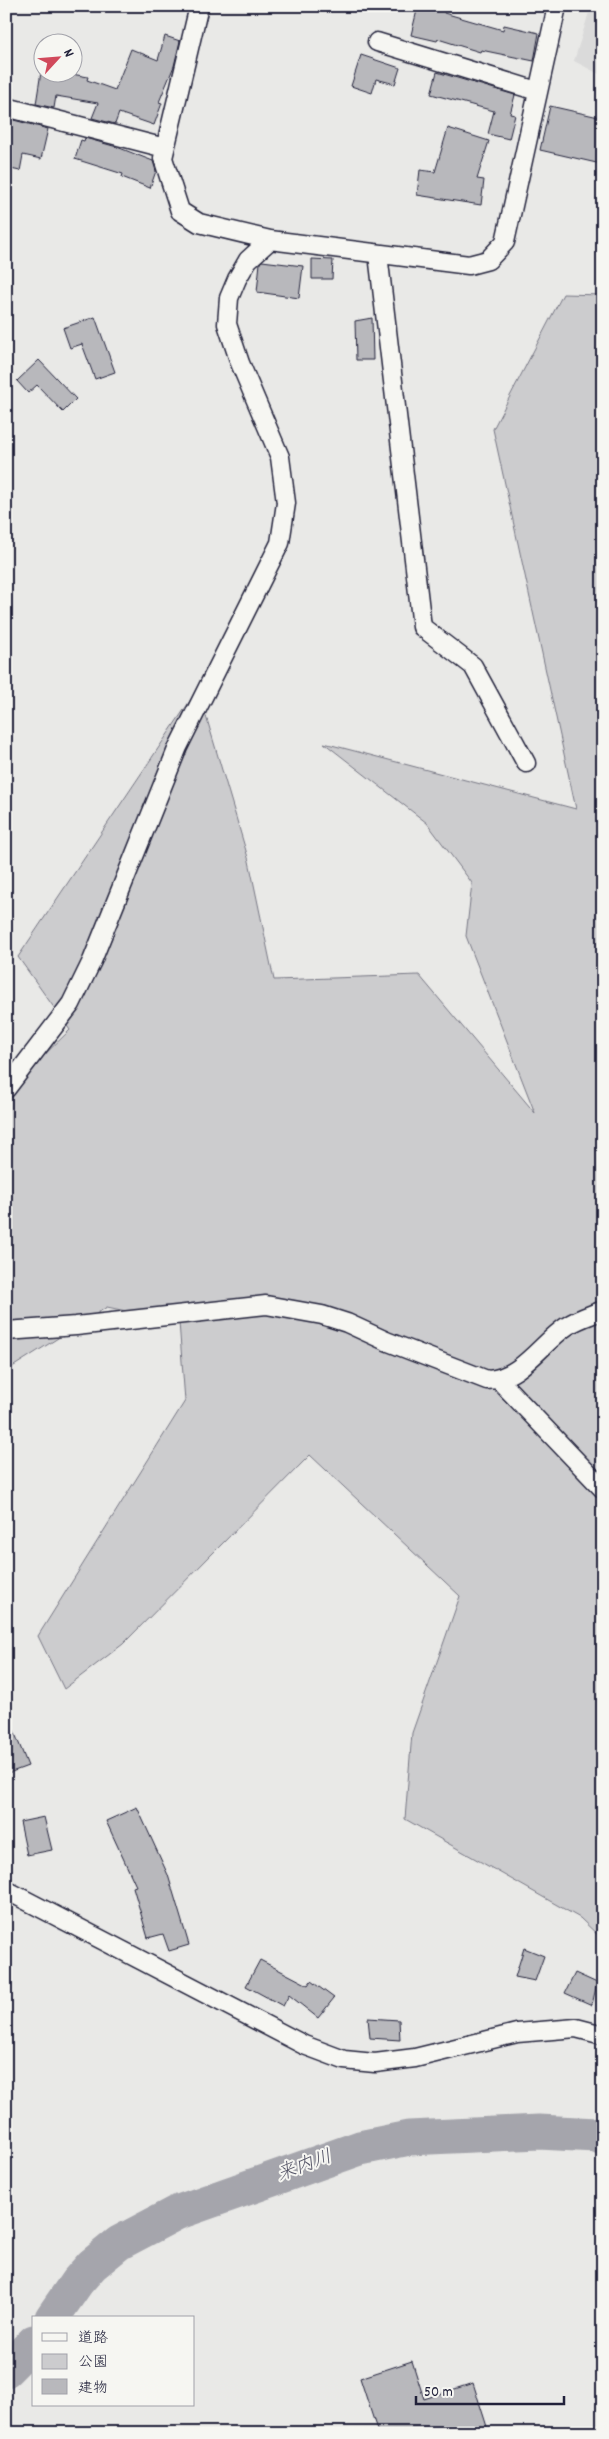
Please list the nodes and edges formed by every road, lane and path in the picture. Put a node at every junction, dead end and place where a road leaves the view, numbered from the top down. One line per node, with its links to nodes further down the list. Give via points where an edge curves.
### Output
1 (199, 6): 6 (street)
2 (557, 6): 4 (street)
3 (377, 42): 4 (street)
4 (537, 91): 8 (street, via 505,242 488,260 469,265)
5 (6, 107): 6 (street)
6 (165, 148): 7 (street, via 163,158 180,211 199,223)
7 (270, 240): 8 (street); 10 (street, via 248,260 237,279 230,298 227,324 280,458 286,503 280,543 178,747 88,970 71,1004)
8 (378, 254): 9 (street, via 422,627 473,666)
9 (526, 763)
10 (6, 1089)
11 (603, 1310): 13 (street, via 567,1326 511,1374)
12 (6, 1331): 13 (street, via 266,1305 322,1315 487,1380)
13 (499, 1380): 14 (street)
14 (603, 1489)
15 (6, 1890): 16 (street, via 304,2045 344,2060 375,2063 415,2058 517,2033 576,2028)
16 (603, 2035)

